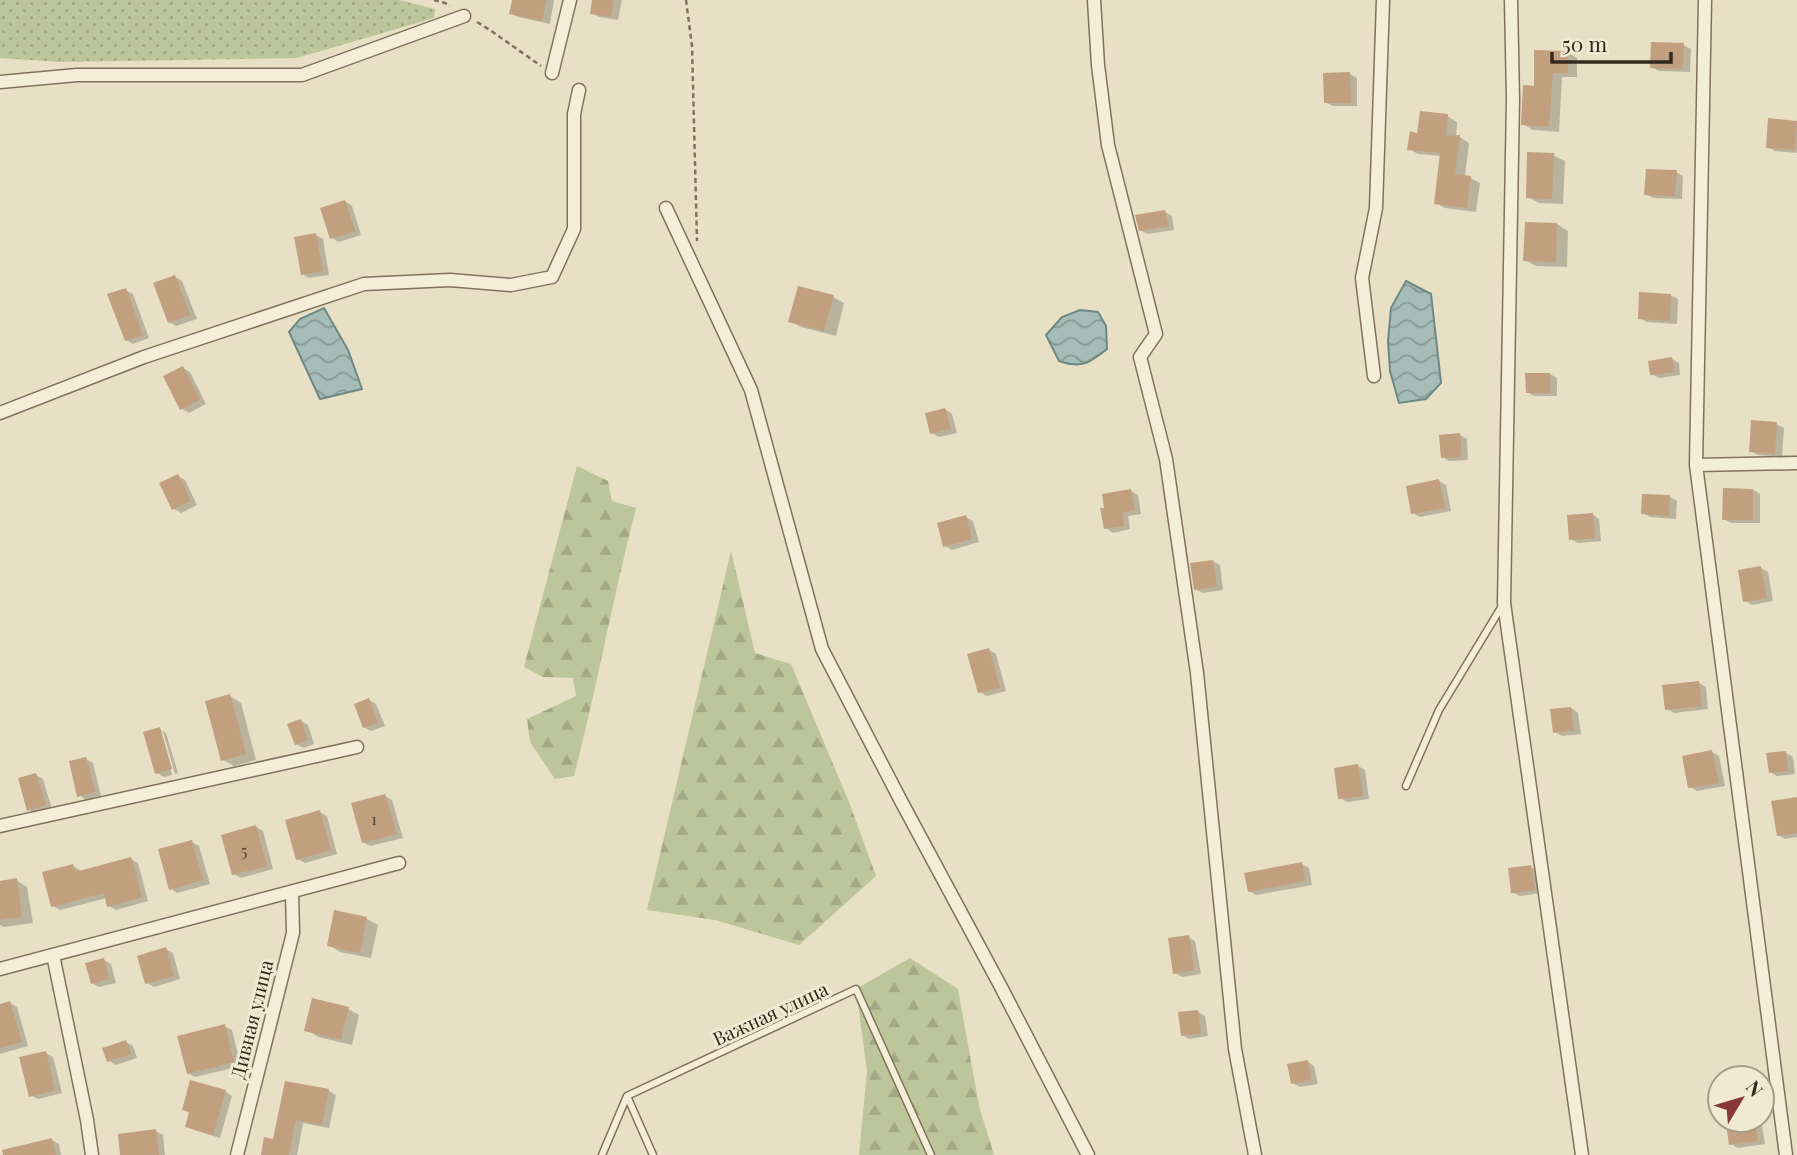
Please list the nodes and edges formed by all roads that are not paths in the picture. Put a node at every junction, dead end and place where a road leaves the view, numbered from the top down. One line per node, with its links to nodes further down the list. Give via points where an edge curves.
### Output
1 (570, 0): 7 (street)
2 (1094, 0): 30 (street, via 1108,145 1156,334 1140,357 1166,459 1196,673 1235,1049)
3 (1383, 0): 11 (street, via 1376,208 1362,278)
4 (1511, 0): 15 (street)
5 (1704, 0): 14 (street)
6 (464, 16): 8 (street, via 302,75 77,75)
7 (552, 73)
8 (0, 82)
9 (579, 90): 12 (street, via 574,114 574,229 552,277 511,285 450,280 364,284 144,357)
10 (666, 208): 29 (street, via 751,390 822,649)
11 (1374, 376)
12 (0, 413)
13 (1797, 463): 14 (street)
14 (1696, 465): 32 (street)
15 (1504, 603): 17 (lane, via 1439,710); 31 (street)
16 (358, 747): 18 (street)
17 (1406, 786)
18 (0, 826)
19 (399, 863): 20 (street)
20 (292, 892): 21 (street); 25 (street, Дивная улица, via 293,933)
21 (53, 955): 22 (street); 24 (street)
22 (0, 969)
23 (627, 1096): 26 (lane); 27 (lane); 28 (lane, Важная улица, via 856,989)
24 (92, 1155)
25 (237, 1155)
26 (602, 1155)
27 (653, 1155)
28 (931, 1155)
29 (1088, 1155)
30 (1255, 1155)
31 (1581, 1155)
32 (1786, 1155)

